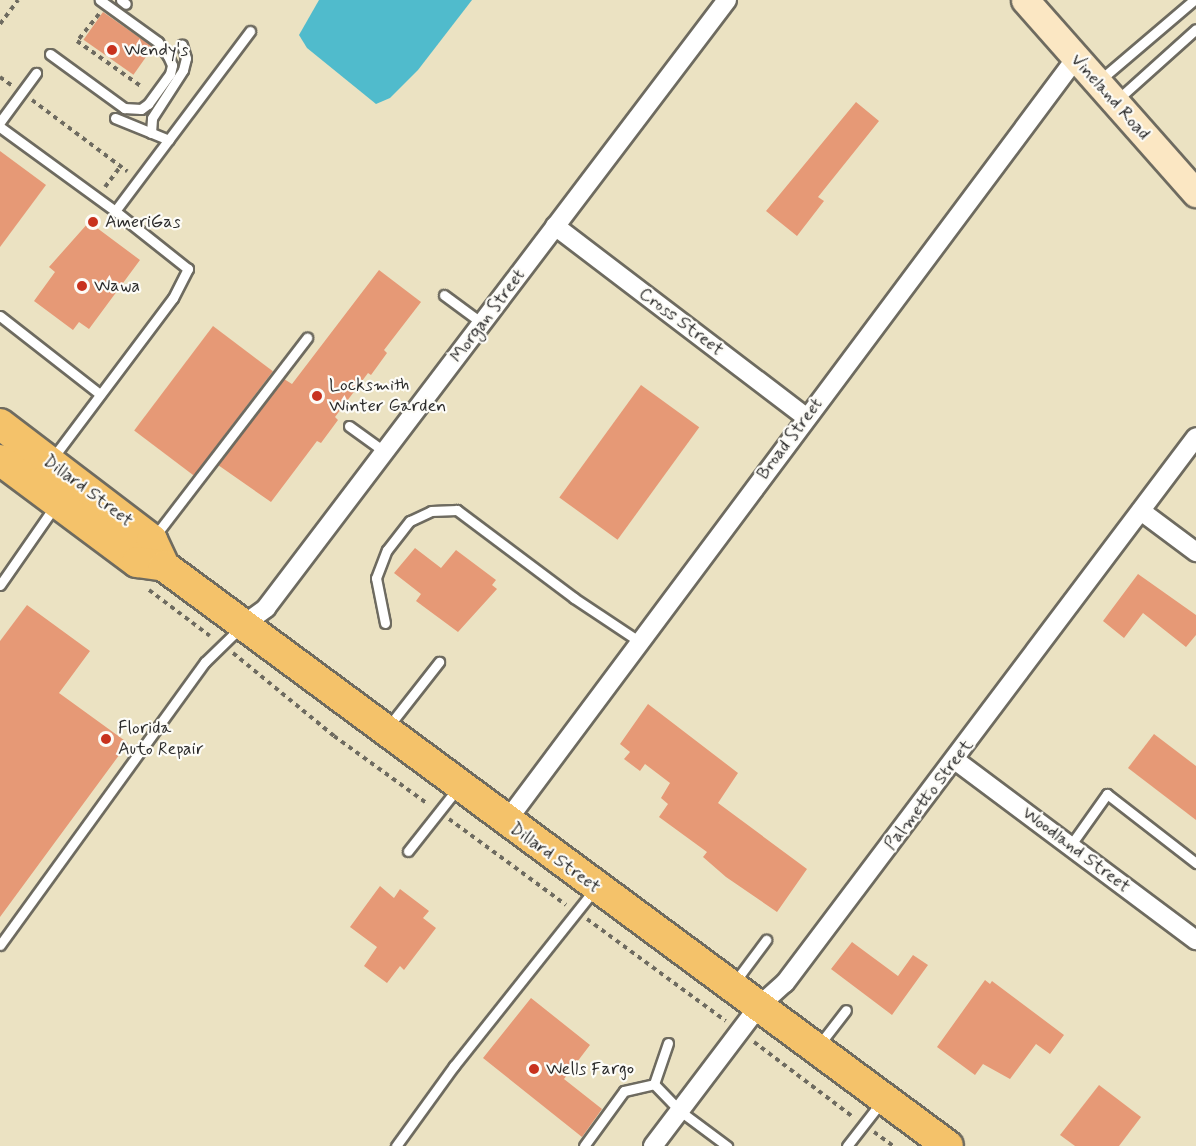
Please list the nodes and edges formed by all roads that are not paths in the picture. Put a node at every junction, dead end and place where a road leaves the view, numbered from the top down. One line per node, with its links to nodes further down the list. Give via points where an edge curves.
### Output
1 (100, 0): 8 (lane, via 158,42 172,65 164,83 141,109 124,108)
2 (727, 0): 19 (street, Morgan Street)
3 (1025, 0): 9 (main road, Vineland Road)
4 (1194, 0): 11 (lane)
5 (1196, 29): 11 (lane)
6 (250, 31): 16 (lane)
7 (182, 45): 15 (lane, via 186,58 183,70 152,118)
8 (50, 54)
9 (1076, 58): 11 (main road, Vineland Road); 25 (street, Broad Street)
10 (36, 72): 13 (lane)
11 (1106, 92): 17 (main road, Vineland Road)
12 (115, 118): 15 (lane)
13 (0, 122)
14 (0, 127): 18 (lane)
15 (151, 133): 16 (lane)
16 (169, 140): 18 (lane)
17 (1194, 188)
18 (115, 211): 24 (lane, via 188,269 173,298)
19 (555, 226): 22 (street, Morgan Street); 25 (street, Cross Street)
20 (444, 295): 22 (lane)
21 (0, 316): 24 (lane)
22 (482, 323): 29 (street, Morgan Street)
23 (307, 338): 35 (lane)
24 (100, 394): 31 (lane)
25 (806, 417): 39 (street, Broad Street)
26 (0, 424): 31 (main road, Dillard Street)
27 (349, 426): 29 (lane)
28 (1196, 437): 33 (street, Palmetto Street)
29 (385, 452): 38 (street, Morgan Street, via 266,608)
30 (0, 460): 32 (main road, Dillard Street)
31 (50, 461): 35 (main road, Dillard Street)
32 (58, 502): 35 (main road, Dillard Street, via 137,562); 36 (lane)
33 (1141, 512): 34 (street); 42 (street, Palmetto Street)
34 (1196, 552)
35 (158, 553): 38 (main road, Dillard Street)
36 (0, 585)
37 (386, 623): 39 (lane, via 376,578 387,550 410,521 431,511 457,510)
38 (243, 625): 41 (main road, Dillard Street); 51 (lane, via 205,662)
39 (640, 642): 44 (street, Broad Street)
40 (439, 662): 41 (lane)
41 (385, 732): 43 (main road, Dillard Street)
42 (956, 760): 45 (street, Woodland Street); 53 (street, Palmetto Street, via 785,983)
43 (459, 787): 44 (main road, Dillard Street); 46 (lane)
44 (506, 822): 48 (main road, Dillard Street)
45 (1070, 846): 47 (lane, via 1107,794); 50 (street, Woodland Street)
46 (408, 851)
47 (1196, 863)
48 (595, 888): 52 (main road, Dillard Street); 60 (lane)
49 (766, 940): 52 (lane)
50 (1196, 940)
51 (0, 945)
52 (731, 987): 53 (main road, Dillard Street)
53 (758, 1007): 56 (main road, Dillard Street); 59 (street, Palmetto Street)
54 (846, 1010): 56 (lane)
55 (668, 1043): 57 (lane)
56 (816, 1050): 58 (main road, Dillard Street)
57 (654, 1084): 59 (lane); 61 (lane, via 624,1091)
58 (883, 1099): 64 (lane); 65 (main road, Dillard Street)
59 (680, 1111): 62 (street, Palmetto Street); 63 (lane)
60 (396, 1146)
61 (584, 1146)
62 (653, 1146)
63 (727, 1146)
64 (848, 1146)
65 (948, 1146)

